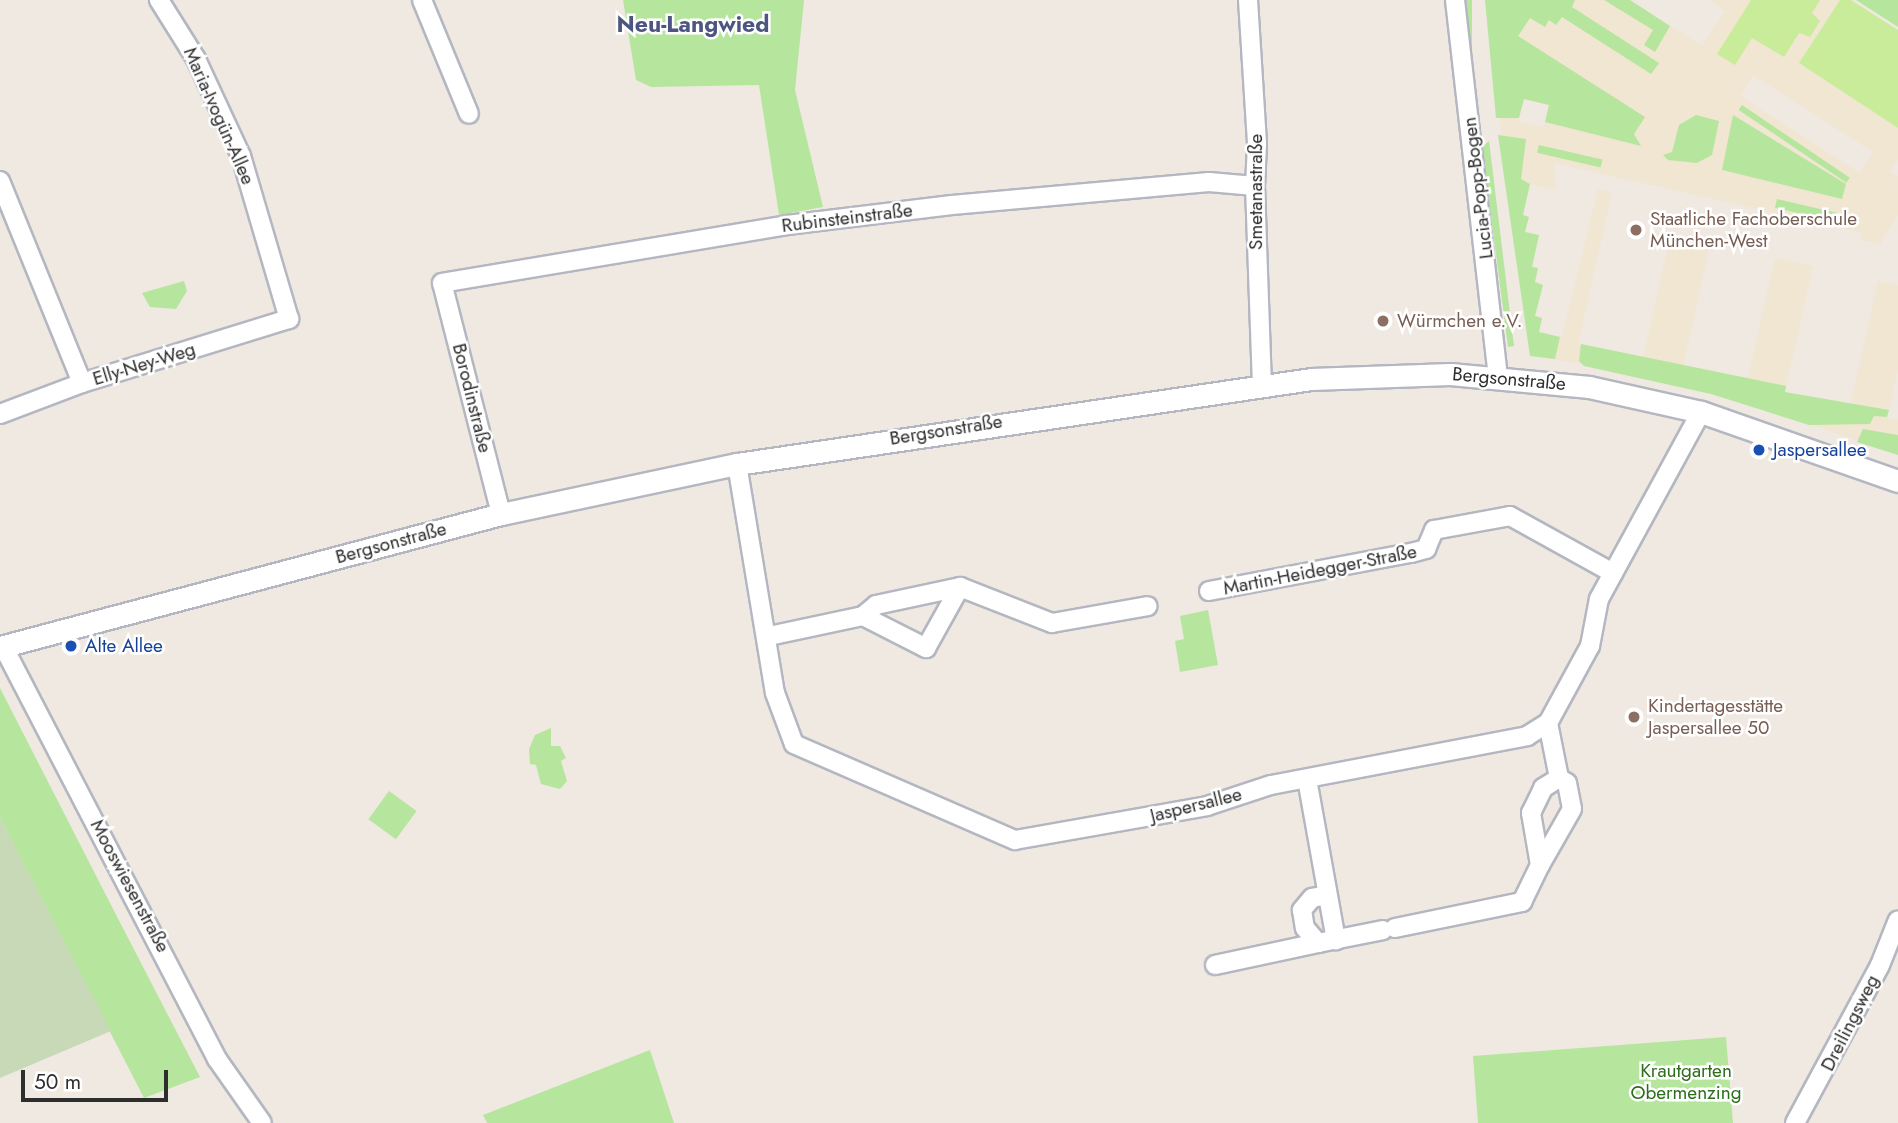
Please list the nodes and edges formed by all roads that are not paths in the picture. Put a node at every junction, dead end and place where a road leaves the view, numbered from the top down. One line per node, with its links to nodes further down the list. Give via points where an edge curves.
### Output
1 (159, 0): 9 (street, Maria-Ivogün-Allee, via 196,60 241,156)
2 (422, 0): 5 (street)
3 (1248, 0): 7 (street, Smetanastraße, via 1257,144)
4 (1455, 0): 10 (street, Lucia-Popp-Bogen)
5 (469, 114)
6 (0, 181): 11 (street)
7 (1255, 186): 8 (street, Rubinsteinstraße, via 1168,185 952,205 787,225); 12 (street, Smetanastraße)
8 (442, 283): 17 (street, Borodinstraße)
9 (289, 319): 11 (street, Elly-Ney-Weg)
10 (1498, 376): 12 (street, Bergsonstraße, via 1382,374); 13 (street, Bergsonstraße, via 1601,389)
11 (82, 383): 14 (street, Elly-Ney-Weg)
12 (1262, 384): 15 (street, Bergsonstraße)
13 (1701, 412): 16 (street, Bergsonstraße); 18 (street)
14 (0, 414)
15 (737, 464): 17 (street, Bergsonstraße); 23 (street, Jaspersallee)
16 (1898, 481)
17 (501, 514): 24 (street, Bergsonstraße)
18 (1613, 573): 20 (street, Martin-Heidegger-Straße, via 1510,516 1434,530 1426,549 1411,553); 25 (street, via 1599,600 1590,646)
19 (960, 587): 21 (street, via 1052,623); 22 (street, via 876,605); 22 (street, via 926,648)
20 (1209, 591)
21 (1148, 606)
22 (863, 617): 23 (street)
23 (769, 636): 27 (street, Jaspersallee, via 775,693 794,744 1015,840 1207,806 1271,785)
24 (1, 644): 33 (street, Mooswiesenstraße, via 217,1059)
25 (1548, 723): 26 (street); 27 (street, Jaspersallee, via 1527,736)
26 (1559, 778): 28 (street, via 1543,788 1531,813); 28 (street, via 1567,783 1572,809)
27 (1307, 779): 29 (street)
28 (1540, 865): 31 (street, via 1522,902)
29 (1327, 895): 31 (street); 31 (street, via 1312,898 1302,910 1305,929)
30 (1898, 920): 34 (street, Dreilingsweg, via 1880,965)
31 (1327, 941): 32 (street)
32 (1215, 965)
33 (262, 1123)
34 (1795, 1123)

